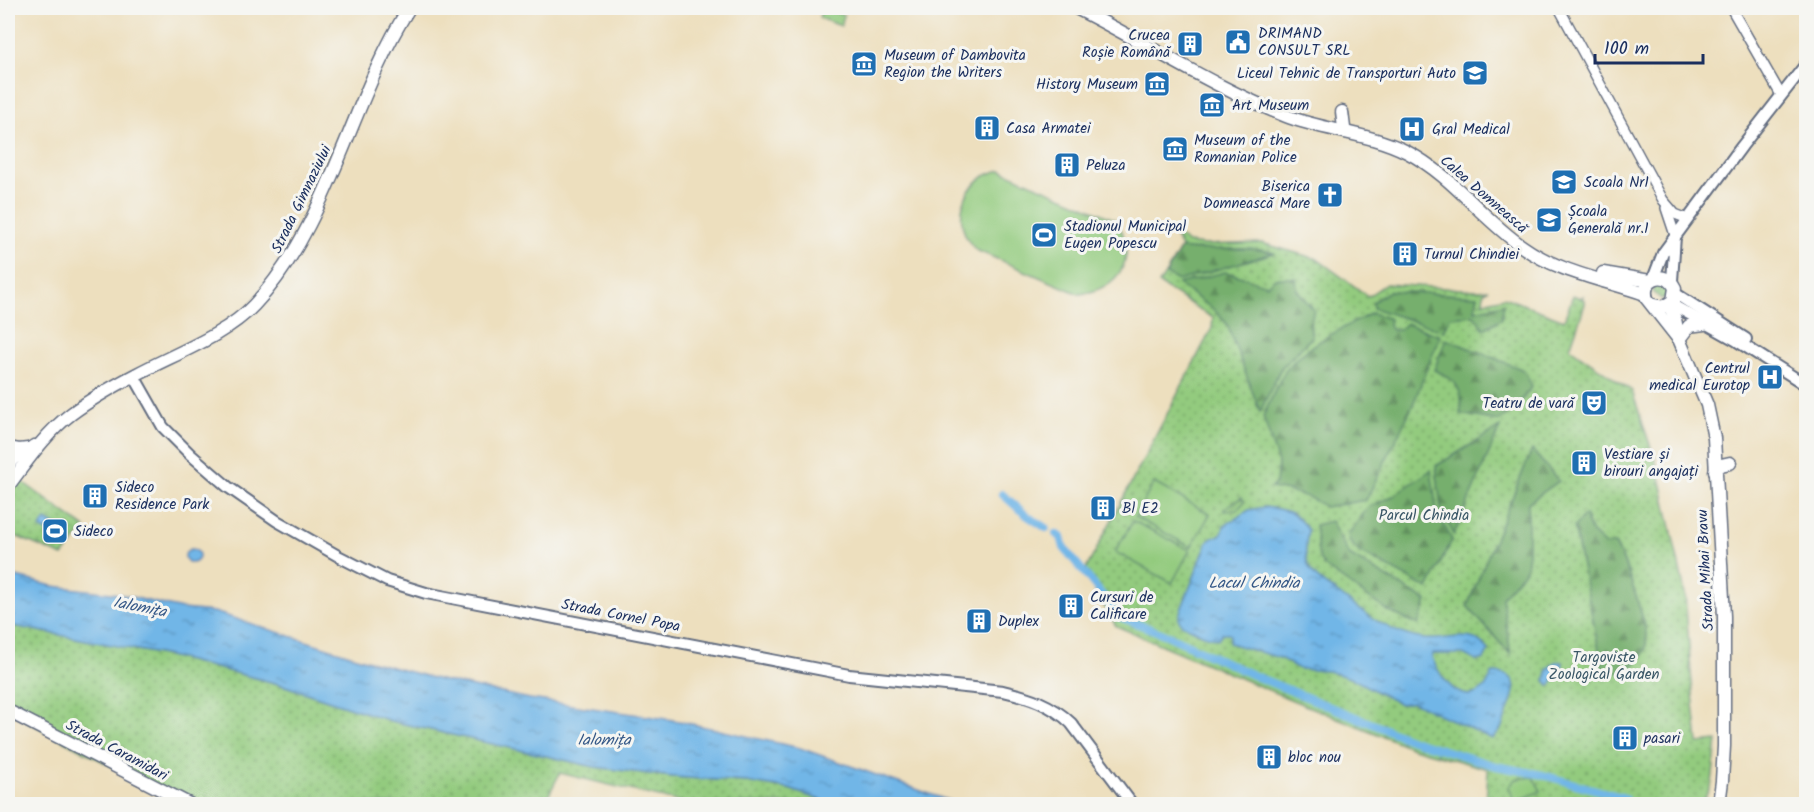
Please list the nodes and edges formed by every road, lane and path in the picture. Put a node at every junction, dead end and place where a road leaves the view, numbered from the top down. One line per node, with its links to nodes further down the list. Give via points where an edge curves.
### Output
1 (409, 8): 20 (main road, Strada Gimnaziului, via 388,44 297,247 280,273 236,320)
2 (1076, 8): 15 (main road, Calea Domnească, via 1262,106 1407,152 1439,173 1511,239 1532,253)
3 (1088, 8): 9 (main road, Calea Domnească, via 1240,89 1296,114)
4 (1731, 8): 7 (street)
5 (1561, 12): 10 (street)
6 (1806, 64): 7 (main road)
7 (1781, 95): 11 (main road)
8 (1342, 112): 9 (main road)
9 (1344, 128): 13 (main road, Calea Domnească, via 1410,147 1461,183 1524,241 1552,257 1582,268)
10 (1663, 200): 11 (street, via 1675,214); 12 (street)
11 (1688, 219): 12 (main road)
12 (1675, 235): 13 (main road); 14 (main road)
13 (1651, 280): 14 (main road, via 1664,277); 15 (main road)
14 (1672, 281): 16 (main road, via 1676,288)
15 (1645, 294): 17 (main road)
16 (1672, 301): 17 (main road); 18 (main road); 19 (main road)
17 (1653, 306): 19 (main road)
18 (1705, 319): 19 (main road, via 1689,326); 21 (main road); 22 (main road)
19 (1679, 339): 26 (main road, Strada Mihai Bravu, via 1712,423 1717,448)
20 (134, 376): 23 (main road, Strada Gimnaziului, via 70,415); 29 (main road, Strada Cornel Popa, via 163,427 228,487 277,521 387,581 426,593 833,672 1020,695 1052,707 1071,723)
21 (1806, 378)
22 (1806, 385)
23 (47, 437): 25 (main road); 25 (main road, via 20,450)
24 (1730, 463): 26 (main road)
25 (12, 465)
26 (1715, 471): 30 (main road, Strada Mihai Bravu, via 1724,616 1724,758)
27 (8, 711): 28 (main road, Strada Caramidari)
28 (189, 804)
29 (1132, 804)
30 (1719, 804)

